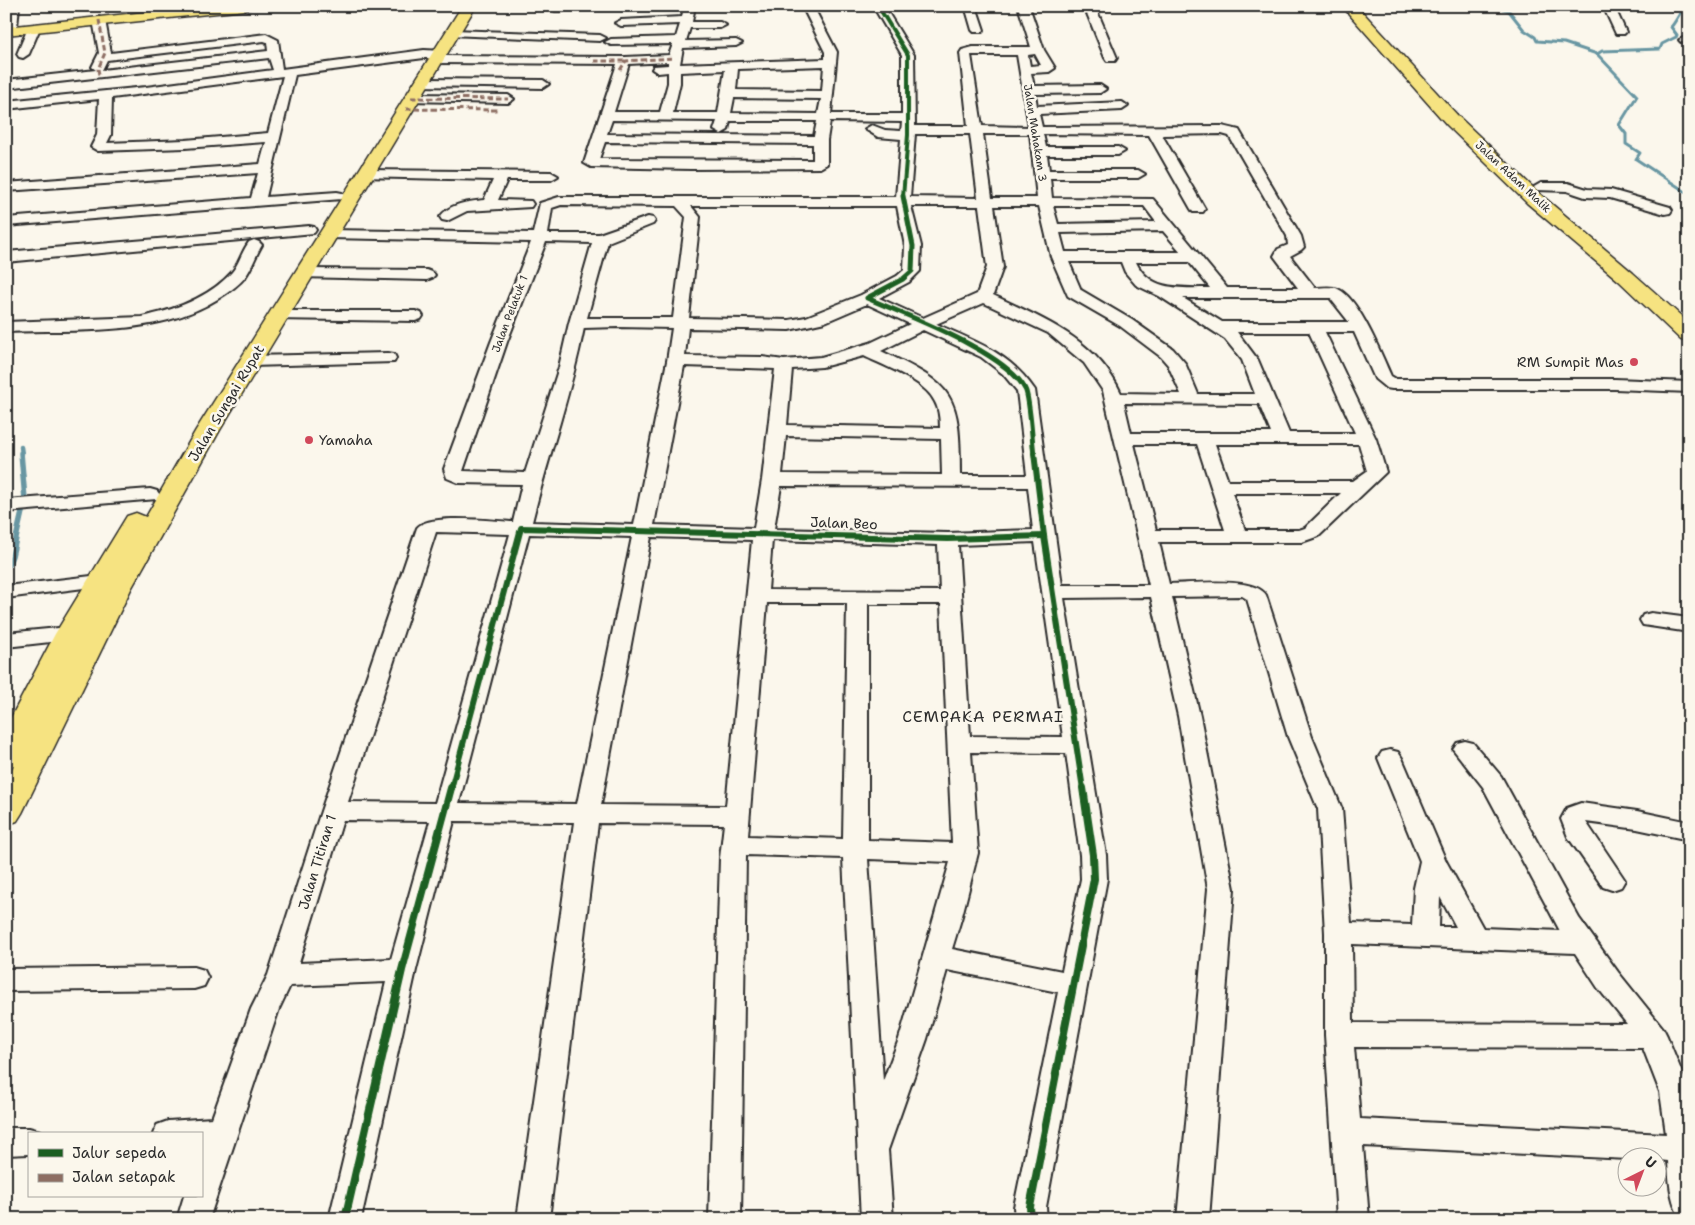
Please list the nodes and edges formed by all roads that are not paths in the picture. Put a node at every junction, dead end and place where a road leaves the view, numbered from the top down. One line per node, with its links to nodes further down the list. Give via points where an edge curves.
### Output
1 (14, 6): 20 (street)
2 (204, 6): 15 (main road)
3 (246, 6): 15 (main road)
4 (455, 6): 29 (main road, Jalan Sungai Rupat, via 436,41)
5 (470, 6): 29 (main road, Jalan Sungai Rupat)
6 (690, 6): 18 (street)
7 (807, 6): 36 (street, via 831,52)
8 (878, 6): 62 (street, via 908,55)
9 (970, 6): 22 (street)
10 (1023, 6): 30 (street)
11 (1089, 6): 35 (street)
12 (1348, 6): 115 (main road, Jalan Adam Malik, via 1453,121 1534,199)
13 (1362, 6): 87 (main road, Jalan Adam Malik, via 1455,105)
14 (1608, 6): 23 (street)
15 (169, 10): 16 (main road); 20 (main road)
16 (99, 20): 21 (main road); 34 (street)
17 (621, 23): 18 (street)
18 (686, 23): 19 (street); 24 (street)
19 (720, 24)
20 (8, 27): 21 (main road)
21 (34, 28): 32 (street)
22 (978, 30)
23 (1620, 32)
24 (680, 42): 25 (street); 29 (street, via 606,40); 37 (street)
25 (736, 43)
26 (474, 46): 27 (street)
27 (538, 46)
28 (180, 47): 33 (street, via 266,37 272,40); 34 (street); 40 (street)
29 (437, 47): 38 (street); 42 (street); 52 (main road, Jalan Sungai Rupat); 72 (main road, Jalan Sungai Rupat)
30 (1038, 50): 31 (street); 41 (street, via 1049,68)
31 (1022, 52): 41 (street, Jalan Mahakam 3); 64 (street, via 966,53)
32 (22, 54)
33 (274, 54): 40 (street); 42 (street)
34 (105, 57): 43 (street, via 99,65)
35 (1111, 58)
36 (830, 62): 39 (street); 51 (street)
37 (674, 63): 38 (street); 39 (street); 59 (street, via 674,83)
38 (623, 65): 58 (street)
39 (732, 65): 49 (street)
40 (181, 66): 43 (street); 46 (street)
41 (1026, 70): 48 (street, Jalan Mahakam 3)
42 (284, 73): 46 (street); 67 (street)
43 (98, 75): 44 (street)
44 (6, 84)
45 (543, 84): 52 (street)
46 (187, 85): 50 (street)
47 (1100, 89): 48 (street)
48 (1028, 90): 57 (street, Jalan Mahakam 3)
49 (729, 94): 51 (street); 60 (street)
50 (106, 95): 54 (street); 71 (street, via 104,135 98,147)
51 (828, 95): 61 (street)
52 (413, 97): 53 (street); 56 (street); 72 (main road, Jalan Sungai Rupat)
53 (508, 99)
54 (6, 105)
55 (1122, 106): 57 (street)
56 (499, 110)
57 (1032, 110): 65 (street, Jalan Mahakam 3)
58 (606, 116): 59 (street); 68 (street)
59 (666, 116): 60 (street)
60 (725, 116): 61 (street); 69 (street)
61 (825, 117): 62 (street); 70 (street)
62 (908, 128): 63 (street, via 883,134); 64 (street); 91 (street)
63 (872, 129)
64 (976, 130): 65 (street); 92 (street)
65 (1036, 130): 66 (street); 73 (street, Jalan Mahakam 3)
66 (1153, 131): 97 (street); 118 (street, via 1222,130 1234,133 1294,236 1296,248 1283,252 1282,256)
67 (273, 136): 71 (street); 77 (street)
68 (600, 138): 69 (street); 76 (street, via 592,164)
69 (717, 139): 70 (street); 75 (street)
70 (820, 140): 75 (street, via 821,163 818,164)
71 (185, 144): 82 (street)
72 (374, 148): 79 (main road, Jalan Sungai Rupat); 88 (main road, Jalan Sungai Rupat)
73 (1040, 151): 74 (street); 80 (street, Jalan Mahakam 3)
74 (1118, 151)
75 (712, 164): 76 (street)
76 (691, 165): 89 (street)
77 (266, 168): 82 (street); 94 (street)
78 (40, 169): 85 (street)
79 (365, 174): 83 (street); 105 (main road, Jalan Sungai Rupat)
80 (1043, 174): 81 (street); 93 (street, Jalan Mahakam 3)
81 (1138, 174)
82 (174, 175): 85 (street)
83 (502, 175): 84 (street); 95 (street)
84 (551, 176)
85 (33, 185): 86 (street)
86 (6, 187)
87 (1541, 187): 98 (street, via 1568,187 1585,193 1611,194); 115 (main road, Jalan Adam Malik)
88 (337, 196): 94 (street); 105 (main road, Jalan Sungai Rupat)
89 (679, 200): 90 (street, Jalan Pelatuk 1); 100 (street); 106 (street, Jalan Pelatuk 1, via 551,202 545,206)
90 (728, 201): 91 (street, Jalan Pelatuk 1); 100 (street)
91 (903, 201): 92 (street, Jalan Pelatuk 1); 120 (street, via 914,246 912,271)
92 (985, 202): 93 (street, Jalan Pelatuk 1); 119 (street, via 995,268)
93 (1045, 202): 103 (street, Jalan Mahakam 3, via 1148,202); 104 (street)
94 (258, 203): 102 (street)
95 (490, 204): 96 (street); 99 (street, via 464,207)
96 (526, 204)
97 (1198, 209)
98 (1665, 210)
99 (447, 216)
100 (693, 217): 127 (street)
101 (648, 221): 107 (street)
102 (6, 222)
103 (1167, 226): 104 (street); 110 (street, Jalan Mahakam 3)
104 (1052, 229): 109 (street)
105 (313, 235): 106 (street); 108 (street); 112 (street); 113 (main road, Jalan Sungai Rupat); 154 (main road, Jalan Sungai Rupat)
106 (540, 238): 107 (street); 148 (street, Jalan Pelatuk 1, via 453,469 459,476)
107 (601, 239): 125 (street)
108 (254, 245): 112 (street); 129 (street, via 239,274 221,290 195,306 168,316 142,322)
109 (1059, 257): 111 (street); 140 (street, via 1074,293 1126,323 1167,353 1176,363)
110 (1192, 257): 111 (street); 117 (street, Jalan Mahakam 3)
111 (1127, 258): 116 (street, via 1132,272 1142,282)
112 (9, 263)
113 (305, 274): 114 (street); 123 (main road, Jalan Sungai Rupat)
114 (427, 275)
115 (1636, 276): 121 (main road, Jalan Adam Malik); 122 (main road, Jalan Adam Malik)
116 (1165, 293): 117 (street); 130 (street)
117 (1223, 294): 118 (street)
118 (1310, 294): 131 (street, via 1336,294)
119 (984, 297): 126 (street); 139 (street, via 1054,330 1090,359 1112,391)
120 (867, 298): 126 (street); 127 (street, via 806,323)
121 (1653, 302): 122 (main road); 132 (main road, Jalan Adam Malik)
122 (1681, 308)
123 (278, 316): 124 (street); 135 (main road, Jalan Sungai Rupat)
124 (414, 316)
125 (577, 323): 127 (street); 148 (street, via 568,367)
126 (924, 323): 133 (street); 151 (street, via 987,353 1009,370 1026,390)
127 (681, 324): 136 (street)
128 (1314, 326): 130 (street); 131 (street); 147 (street)
129 (6, 327)
130 (1217, 327): 141 (street, via 1241,346)
131 (1359, 327): 138 (street, via 1384,379 1392,384)
132 (1689, 335)
133 (866, 350): 137 (street, via 822,362); 143 (street, via 926,382 943,398)
134 (388, 358): 135 (street)
135 (251, 361): 181 (main road, Jalan Sungai Rupat, via 118,589)
136 (676, 361): 137 (street); 158 (street)
137 (784, 365): 142 (street)
138 (1689, 387)
139 (1113, 398): 140 (street); 144 (street)
140 (1192, 399): 141 (street)
141 (1266, 399): 146 (street)
142 (778, 430): 143 (street); 149 (street)
143 (951, 434): 150 (street)
144 (1124, 438): 145 (street); 161 (street)
145 (1204, 438): 146 (street); 152 (street)
146 (1282, 439): 147 (street)
147 (1367, 439): 153 (street, via 1377,472)
148 (533, 479): 157 (street)
149 (772, 480): 150 (street); 159 (street)
150 (952, 481): 151 (street)
151 (1037, 482): 160 (street)
152 (1219, 487): 153 (street); 162 (street)
153 (1358, 487): 162 (street, via 1312,532 1302,536)
154 (150, 495): 155 (street); 164 (main road, Jalan Sungai Rupat)
155 (15, 506)
156 (427, 528): 157 (street, Jalan Beo, via 435,525); 180 (street, Jalan Titiran 1)
157 (521, 528): 158 (street, Jalan Beo); 182 (street)
158 (642, 531): 159 (street, Jalan Beo); 183 (street)
159 (763, 533): 163 (street, Jalan Beo); 168 (street)
160 (1044, 536): 163 (street, Jalan Beo); 167 (street)
161 (1148, 536): 162 (street); 165 (street)
162 (1237, 536)
163 (948, 539): 170 (street)
164 (100, 581): 166 (street); 173 (main road, Jalan Sungai Rupat)
165 (1159, 590): 167 (street); 191 (street, via 1245,590 1256,595 1300,737 1330,809); 219 (street, via 1189,716 1220,879)
166 (6, 592)
167 (1054, 592): 176 (street)
168 (757, 596): 169 (street); 184 (street)
169 (858, 598): 170 (street); 187 (street)
170 (951, 598): 175 (street)
171 (1651, 620): 172 (street)
172 (1689, 625)
173 (69, 634): 174 (street); 178 (main road, Jalan Sungai Rupat)
174 (6, 640)
175 (960, 744): 176 (street); 188 (street)
176 (1077, 745): 200 (street, via 1094,879)
177 (1465, 749): 194 (street, via 1492,782)
178 (6, 757)
179 (1390, 758): 189 (street)
180 (333, 811): 182 (street); 197 (street, Jalan Titiran 1)
181 (6, 813)
182 (443, 814): 183 (street); 196 (street)
183 (587, 815): 184 (street); 215 (street)
184 (736, 816): 186 (street)
185 (1689, 831): 190 (street, via 1637,820 1576,814 1573,818 1577,830)
186 (734, 845): 187 (street); 216 (street)
187 (855, 848): 188 (street); 208 (street)
188 (966, 853): 195 (street)
189 (1433, 861): 192 (street, via 1427,888); 193 (street)
190 (1612, 880)
191 (1338, 932): 192 (street); 201 (street)
192 (1425, 937): 193 (street)
193 (1476, 940): 194 (street)
194 (1583, 943): 202 (street)
195 (937, 957): 200 (street); 208 (street, via 913,1039)
196 (402, 970): 197 (street); 214 (street)
197 (282, 975): 203 (street, Jalan Titiran 1, via 265,1009)
198 (194, 978): 199 (street)
199 (6, 980)
200 (1073, 984): 218 (street, via 1030,1206)
201 (1339, 1035): 202 (street); 205 (street)
202 (1653, 1036): 209 (street, via 1675,1092)
203 (223, 1131): 204 (street); 210 (street, Jalan Titiran 1)
204 (202, 1132)
205 (1348, 1132): 209 (street); 220 (street)
206 (28, 1141): 207 (street)
207 (6, 1142)
208 (874, 1148): 217 (street)
209 (1683, 1148): 212 (street)
210 (202, 1192)
211 (200, 1198): 213 (street, Jalan Titiran 1)
212 (1689, 1204)
213 (193, 1219)
214 (345, 1219)
215 (533, 1219)
216 (725, 1219)
217 (877, 1219)
218 (1031, 1219)
219 (1193, 1219)
220 (1353, 1219)

